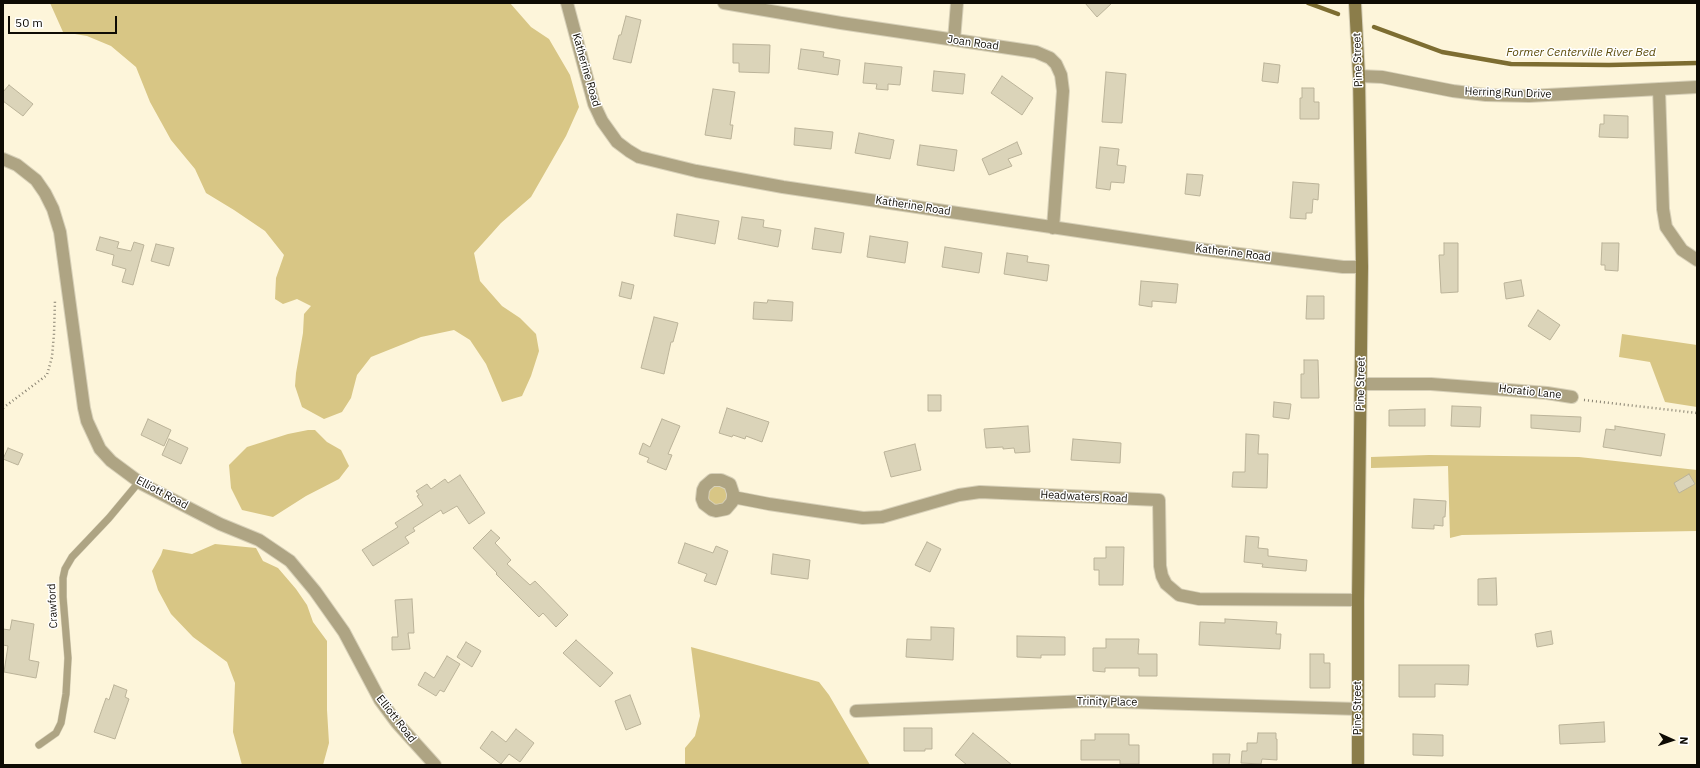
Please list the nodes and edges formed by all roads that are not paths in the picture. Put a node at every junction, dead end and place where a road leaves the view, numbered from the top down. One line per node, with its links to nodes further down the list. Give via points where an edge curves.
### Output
1 (567, 3): 10 (street, Katherine Road, via 594,104 609,132 639,157 696,171 783,187)
2 (724, 3): 5 (street, Joan Road)
3 (957, 3): 5 (street)
4 (1355, 3): 6 (main road, Pine Street)
5 (954, 40): 10 (street, Joan Road, via 1036,52 1050,58 1056,64 1061,75 1063,91)
6 (1359, 76): 8 (street, Herring Run Drive, via 1382,77 1486,95 1529,96); 12 (main road, Pine Street)
7 (1697, 87): 8 (street, Herring Run Drive)
8 (1659, 89): 11 (street, via 1663,209 1666,227 1682,250)
9 (3, 159): 15 (street, Elliott Road, via 17,165 36,180 46,193 53,209 60,232 87,421 94,439 111,461)
10 (1053, 228): 12 (street, Katherine Road, via 1199,250)
11 (1697, 260)
12 (1362, 267): 13 (main road, Pine Street)
13 (1361, 384): 14 (street, Horatio Lane, via 1431,384); 17 (main road, Pine Street)
14 (1572, 397)
15 (139, 482): 20 (lane, Crawford, via 72,557 65,569 63,597 68,658 66,694 61,723 56,732); 21 (street, Elliott Road, via 220,524 258,540 290,561 316,591 344,632 380,700)
16 (733, 498): 17 (street, Headwaters Road, via 869,518 980,492 1160,500 1160,566 1166,584 1179,595 1199,599)
17 (1358, 600): 18 (main road, Pine Street)
18 (1358, 709): 19 (street, Trinity Place, via 1088,701); 22 (main road, Pine Street)
19 (856, 710)
20 (39, 745)
21 (435, 765)
22 (1358, 765)

